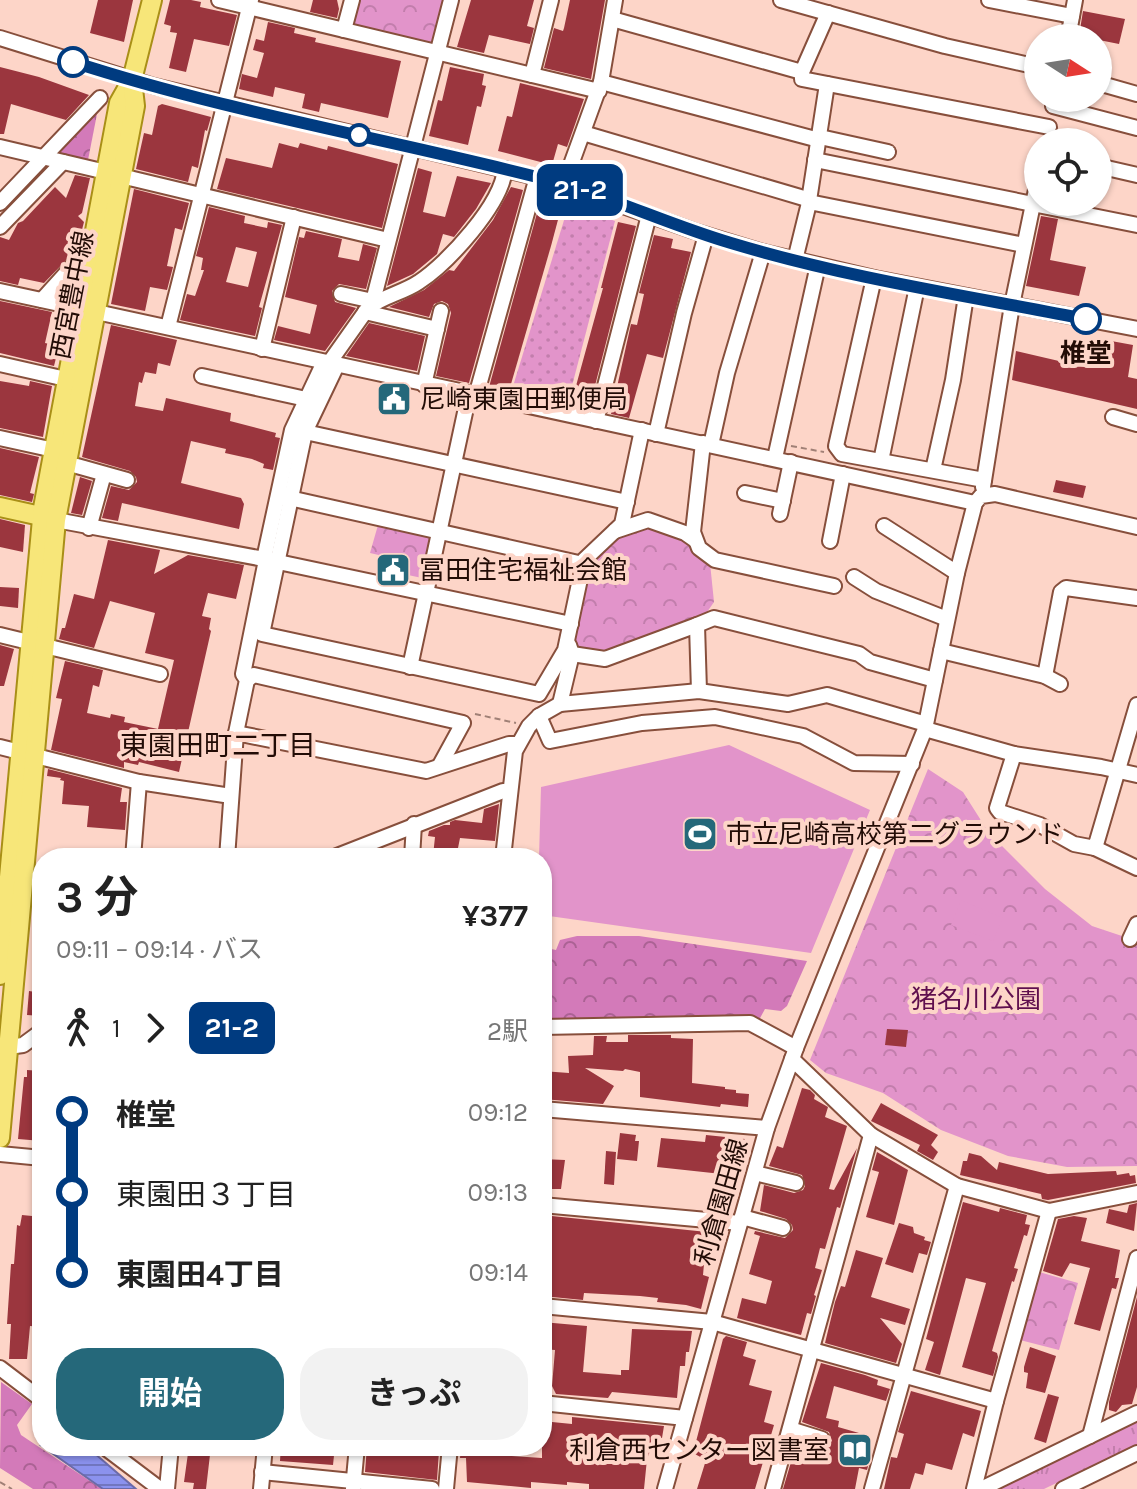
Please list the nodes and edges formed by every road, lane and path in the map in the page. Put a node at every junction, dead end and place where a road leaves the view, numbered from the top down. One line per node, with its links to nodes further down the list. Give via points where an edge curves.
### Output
1 (152, 0): 21 (main road, 西宮豊中線)
2 (219, 0): 10 (street)
3 (352, 0): 15 (street)
4 (451, 0): 17 (street)
5 (551, 0): 20 (street)
6 (615, 0): 13 (street)
7 (781, 0): 11 (street)
8 (989, 0): 12 (street)
9 (1075, 0): 12 (street)
10 (250, 4): 15 (street); 27 (street)
11 (828, 13): 18 (street); 19 (street)
12 (1072, 16): 14 (street)
13 (612, 19): 19 (street); 23 (street)
14 (1071, 24)
15 (344, 30): 17 (street)
16 (0, 38): 21 (street)
17 (438, 51): 20 (street); 34 (street)
18 (1024, 64)
19 (802, 72): 22 (street, via 802,79)
20 (532, 75): 23 (street)
21 (132, 80): 27 (street); 41 (main road, 西宮豊中線, via 135,106)
22 (827, 84): 30 (street); 32 (street)
23 (600, 87): 31 (street); 32 (street)
24 (1112, 87): 25 (street)
25 (1137, 94)
26 (100, 98): 36 (street)
27 (225, 103): 34 (street); 45 (street)
28 (1086, 112): 29 (street)
29 (1137, 128)
30 (1024, 129)
31 (583, 133): 44 (street); 46 (street)
32 (819, 139): 35 (street); 37 (street)
33 (0, 147): 36 (street)
34 (414, 149): 39 (street); 56 (street)
35 (888, 152)
36 (44, 158): 38 (street); 48 (street)
37 (815, 160): 46 (street); 47 (street)
38 (63, 162): 41 (street); 53 (street)
39 (505, 169): 43 (street); 69 (street, via 504,182 488,210 433,271)
40 (1112, 169): 42 (street)
41 (113, 174): 45 (street); 59 (main road, 西宮豊中線); 70 (main road, 西宮豊中線)
42 (1137, 175)
43 (537, 177): 44 (street); 81 (street)
44 (564, 184): 49 (street)
45 (201, 195): 52 (street); 72 (street)
46 (808, 200): 57 (street); 60 (street)
47 (1024, 202)
48 (0, 203)
49 (649, 215): 55 (street); 84 (street)
50 (1030, 216): 57 (street, 利倉園田線)
51 (1092, 216): 54 (street)
52 (294, 217): 56 (street); 75 (street)
53 (1, 223)
54 (1137, 225)
55 (706, 235): 58 (street); 87 (street)
56 (388, 240): 69 (street)
57 (1024, 245): 68 (street, 利倉園田線)
58 (763, 252): 60 (street); 89 (street)
59 (90, 259): 67 (street, via 79,259); 70 (main road, 西宮豊中線)
60 (795, 260): 61 (street)
61 (818, 265): 62 (street); 92 (street)
62 (874, 278): 63 (street); 90 (street)
63 (917, 287): 66 (street); 93 (street)
64 (0, 291): 67 (street)
65 (341, 294): 69 (street)
66 (966, 296): 68 (street); 97 (street)
67 (42, 300): 70 (street)
68 (1012, 305): 74 (street); 101 (street, 利倉園田線)
69 (370, 306): 73 (street); 77 (street)
70 (87, 310): 72 (street); 79 (main road, 西宮豊中線); 107 (main road, 西宮豊中線)
71 (441, 311): 73 (street)
72 (168, 327): 75 (street)
73 (437, 329): 80 (street)
74 (1137, 329)
75 (262, 349): 77 (street)
76 (0, 364): 79 (street)
77 (330, 364): 80 (street); 82 (street); 86 (street)
78 (202, 376): 82 (street)
79 (66, 379): 91 (main road, 西宮豊中線)
80 (424, 385): 81 (street)
81 (472, 395): 84 (street); 95 (street)
82 (306, 399): 86 (street)
83 (1113, 417): 85 (street)
84 (596, 421): 87 (street)
85 (1137, 424)
86 (299, 431): 95 (street); 103 (street)
87 (649, 432): 89 (street); 105 (street)
88 (0, 438): 91 (street)
89 (707, 444): 92 (street); 113 (street, via 695,507)
90 (838, 449): 92 (path, via 834,454); 93 (street)
91 (54, 450): 107 (main road, 西宮豊中線)
92 (776, 451): 94 (street)
93 (881, 461): 97 (street)
94 (791, 462): 99 (street); 102 (street, via 782,508)
95 (453, 465): 105 (street); 111 (street)
96 (77, 466): 98 (street)
97 (933, 470): 101 (street)
98 (104, 474): 100 (street); 110 (street)
99 (843, 474): 104 (street); 114 (street)
100 (127, 480)
101 (984, 480): 104 (street, 利倉園田線)
102 (745, 493)
103 (284, 497): 111 (street); 115 (street)
104 (978, 500): 109 (street, via 995,494); 117 (street, 利倉園田線)
105 (627, 502): 112 (street)
106 (0, 507): 107 (main road)
107 (49, 518): 110 (street); 127 (main road, 西宮豊中線)
108 (884, 526): 117 (street)
109 (1137, 527)
110 (89, 528): 115 (street)
111 (439, 531): 116 (street); 120 (street)
112 (615, 531): 113 (street, via 648,520); 116 (street)
113 (695, 540): 119 (street, via 715,560)
114 (830, 541)
115 (271, 560): 120 (street); 125 (street)
116 (583, 564): 123 (street)
117 (957, 573): 122 (street, 利倉園田線)
118 (854, 577): 122 (street)
119 (834, 586)
120 (425, 594): 123 (street); 130 (street)
121 (1137, 598): 132 (street, via 1066,588 1061,592)
122 (947, 619): 129 (street, 利倉園田線)
123 (571, 624): 128 (street)
124 (697, 625): 128 (street, via 605,659); 134 (street, via 714,618 859,654 870,662); 136 (street)
125 (257, 632): 130 (street); 133 (street, via 243,674)
126 (0, 635): 127 (street)
127 (38, 645): 131 (street); 145 (main road, 西宮豊中線)
128 (570, 647): 130 (street, via 539,694); 137 (street)
129 (941, 651): 132 (street); 134 (street, 利倉園田線)
130 (410, 667)
131 (160, 674)
132 (1045, 676): 135 (street)
133 (247, 680): 140 (street, via 254,675); 142 (street)
134 (935, 680): 141 (street, 利倉園田線)
135 (1060, 684)
136 (699, 691): 137 (street); 141 (street, via 788,704 827,695)
137 (560, 704): 139 (street)
138 (1137, 705): 149 (street)
139 (534, 721): 140 (path, via 472,713); 143 (street); 147 (street, via 550,741 642,723 715,717 803,736 854,763)
140 (463, 723): 148 (street)
141 (926, 727): 146 (street); 147 (street, 利倉園田線)
142 (236, 733): 148 (street, via 426,771); 153 (street)
143 (517, 744): 148 (street); 152 (street)
144 (0, 747): 145 (street)
145 (28, 754): 151 (street); 164 (main road, 西宮豊中線); 167 (main road, 西宮豊中線)
146 (1014, 754): 149 (street); 160 (street, via 1000,812)
147 (912, 764): 168 (street, 利倉園田線)
148 (440, 765)
149 (1116, 770): 150 (street); 160 (street)
150 (1137, 775)
151 (139, 782): 153 (street); 155 (street)
152 (509, 792): 154 (street); 159 (street)
153 (231, 796): 156 (street)
154 (414, 824): 157 (street); 158 (street)
155 (134, 848)
156 (228, 848)
157 (356, 848)
158 (413, 848)
159 (504, 848)
160 (1095, 848): 161 (street)
161 (1137, 868)
162 (1137, 924): 163 (street)
163 (1130, 939)
164 (0, 975)
165 (552, 1027): 168 (street, via 750,1023)
166 (32, 1038): 167 (street)
167 (8, 1047): 172 (main road, 西宮豊中線)
168 (794, 1053): 170 (street, 利倉園田線); 171 (street)
169 (552, 1110): 170 (street)
170 (767, 1128): 175 (street, 利倉園田線)
171 (871, 1135): 177 (street); 186 (street)
172 (0, 1138)
173 (0, 1154): 174 (street)
174 (32, 1157)
175 (755, 1173): 176 (street); 181 (street, 利倉園田線)
176 (796, 1183)
177 (957, 1186): 180 (street); 188 (street)
178 (1137, 1193): 180 (street)
179 (552, 1206): 181 (street)
180 (1049, 1211): 190 (street)
181 (741, 1220): 182 (street); 185 (street, 利倉園田線)
182 (783, 1228)
183 (1137, 1258): 195 (street)
184 (552, 1307): 185 (street)
185 (712, 1322): 186 (street); 193 (street, 利倉園田線)
186 (812, 1350): 188 (street); 194 (street)
187 (0, 1368): 189 (street)
188 (904, 1375): 190 (street); 214 (street)
189 (32, 1392)
190 (996, 1401): 215 (street)
191 (552, 1404): 193 (street)
192 (1137, 1413): 195 (street)
193 (685, 1418): 212 (street, 利倉園田線)
194 (790, 1429): 196 (street); 213 (street)
195 (1090, 1436): 216 (street)
196 (822, 1439)
197 (1137, 1453): 217 (street)
198 (116, 1456): 207 (street)
199 (170, 1456): 208 (street)
200 (264, 1456): 203 (street)
201 (356, 1456): 205 (street)
202 (449, 1456): 211 (street)
203 (262, 1472): 205 (street); 209 (street)
204 (0, 1482): 206 (path)
205 (353, 1485): 210 (street)
206 (12, 1489)
207 (160, 1489)
208 (167, 1489)
209 (261, 1489)
210 (432, 1489)
211 (446, 1489)
212 (665, 1489)
213 (773, 1489)
214 (872, 1489)
215 (974, 1489)
216 (981, 1489)
217 (1063, 1489)

